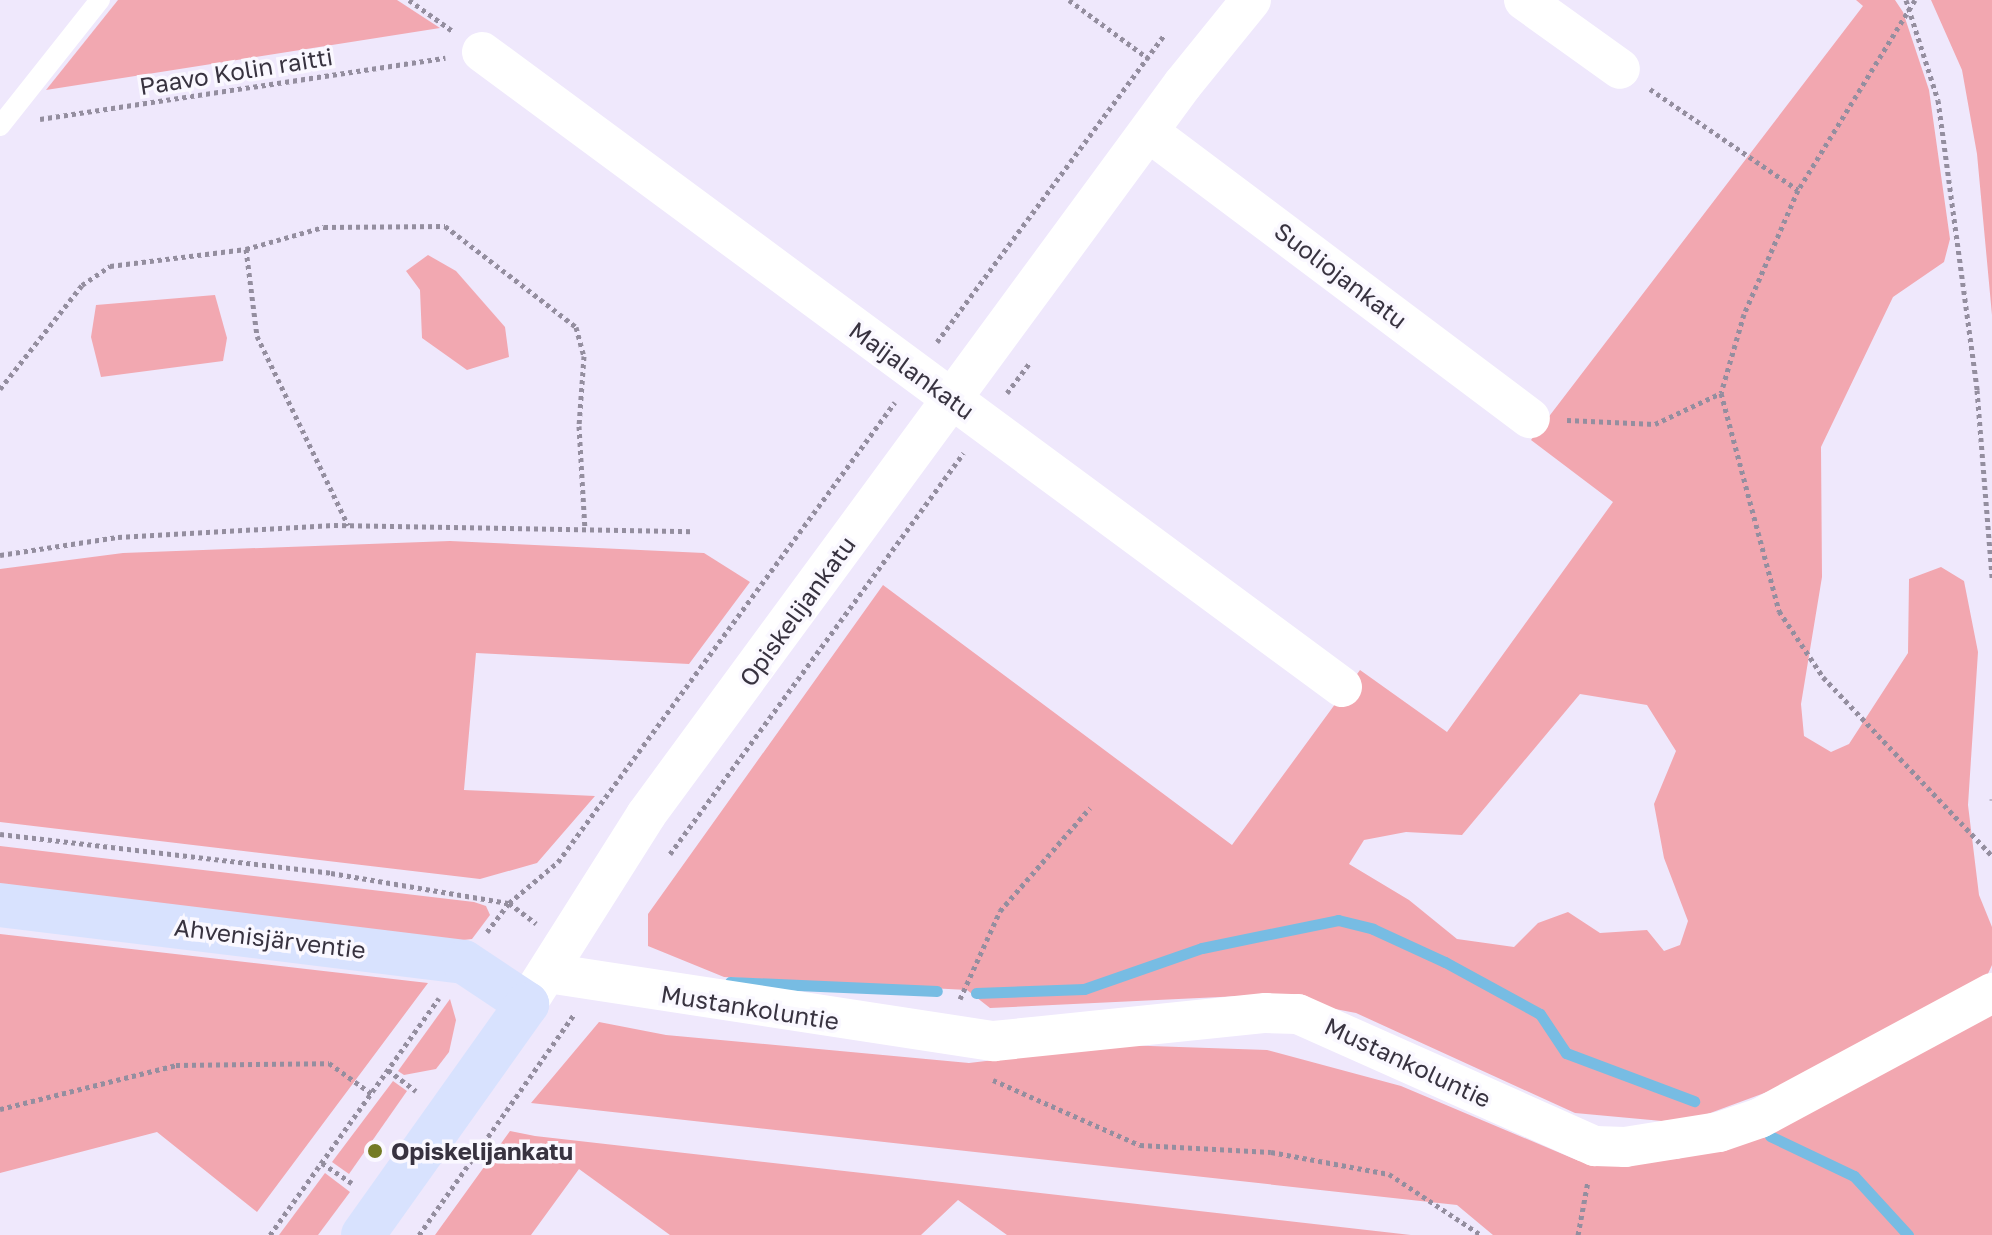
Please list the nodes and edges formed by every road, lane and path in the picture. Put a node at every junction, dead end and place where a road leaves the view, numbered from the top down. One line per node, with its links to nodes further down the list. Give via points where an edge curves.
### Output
1 (100, 0): 14 (lane)
2 (409, 0): 9 (path)
3 (1069, 0): 10 (path)
4 (1251, 0): 12 (street, Opiskelijankatu)
5 (1524, 0): 11 (street)
6 (1915, 0): 7 (path)
7 (1907, 2): 16 (path); 29 (path, via 1938,100 1977,390)
8 (1164, 35): 10 (path)
9 (482, 52): 13 (path, Paavo Kolin raitti); 19 (street, Maijalankatu)
10 (1147, 57): 12 (path); 19 (path)
11 (1620, 69): 16 (path)
12 (1183, 84): 15 (street, Opiskelijankatu)
13 (27, 121)
14 (0, 126)
15 (1150, 133): 22 (street, Opiskelijankatu); 23 (street, Suoliojankatu)
16 (1798, 190): 21 (path, via 1744,314)
17 (246, 249): 20 (path, via 110,266 82,285); 25 (path, via 257,336); 26 (path, via 324,227 445,226 576,327 584,356 579,426)
18 (1032, 360): 24 (path)
19 (916, 373): 22 (street, Maijalankatu); 35 (path, via 558,862)
20 (0, 389)
21 (1721, 393): 23 (path, via 1655,424); 33 (path, via 1779,611 1823,677)
22 (953, 400): 24 (street, Maijalankatu); 39 (street, Opiskelijankatu, via 646,815)
23 (1530, 418)
24 (985, 423): 30 (street, Maijalankatu); 34 (path)
25 (348, 525): 26 (path); 28 (path, via 118,537)
26 (585, 529): 27 (path)
27 (693, 531)
28 (0, 555)
29 (1992, 577)
30 (1342, 687)
31 (1090, 808): 41 (path, via 1000,911)
32 (0, 834): 35 (path, via 331,873)
33 (1992, 856)
34 (661, 866)
35 (509, 903): 37 (path)
36 (0, 905): 37 (main road, Ahvenisjärventie)
37 (464, 962): 39 (main road, Ahvenisjärventie); 42 (path)
38 (596, 984): 39 (street, Mustankoluntie); 41 (street, Mustankoluntie); 52 (path)
39 (537, 989): 51 (main road, Opiskelijankatu)
40 (1992, 993): 47 (street, Mustankoluntie, via 1760,1118 1719,1132 1625,1147)
41 (943, 1036): 47 (street, Mustankoluntie, via 1024,1040 1266,1013 1298,1014)
42 (388, 1070): 44 (path); 45 (path)
43 (987, 1077): 53 (path, via 1140,1145 1271,1152 1389,1174)
44 (418, 1092)
45 (372, 1094): 46 (path, via 329,1063 176,1065); 48 (path)
46 (0, 1109)
47 (1595, 1146): 54 (path)
48 (322, 1163): 49 (path); 50 (path)
49 (351, 1184)
50 (270, 1235)
51 (363, 1235)
52 (419, 1235)
53 (1481, 1235)
54 (1578, 1235)

